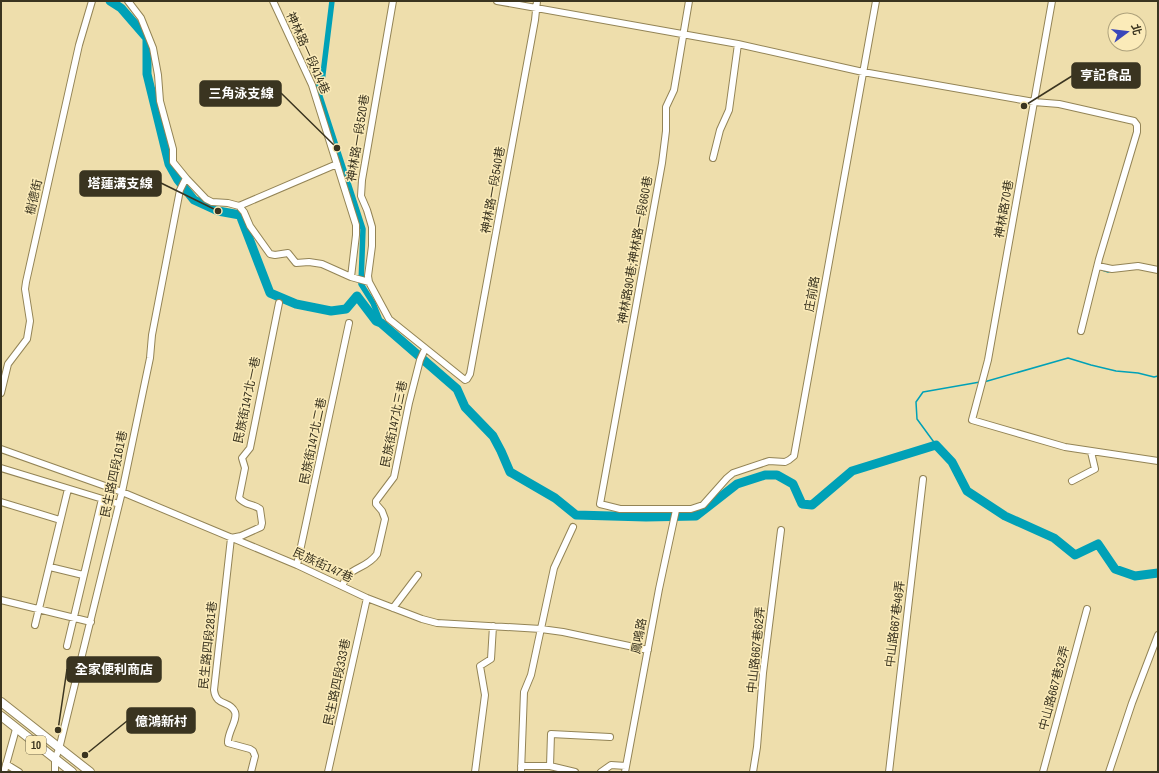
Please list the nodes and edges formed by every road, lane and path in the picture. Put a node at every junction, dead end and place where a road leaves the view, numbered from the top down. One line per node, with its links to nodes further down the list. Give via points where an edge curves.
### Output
1 (92, 1): 27 (street, 樹德街, via 26,282 30,321 27,339 8,364)
2 (128, 1): 17 (street, via 141,18 153,48 160,101 173,148 173,162)
3 (273, 1): 16 (street, 神林路一段414巷, via 312,85)
4 (393, 1): 22 (street, 神林路一段520巷, via 362,180 361,196 372,227)
5 (497, 1): 10 (street)
6 (537, 1): 10 (street, 神林路一段540巷)
7 (689, 1): 11 (street, 神林路90巷;神林路一段660巷)
8 (876, 1): 13 (street, 庄前路)
9 (1052, 1): 14 (street, 神林路70巷)
10 (536, 8): 11 (street); 26 (street, 神林路一段540巷, via 468,379 465,380)
11 (684, 35): 12 (street); 39 (street, 神林路90巷;神林路一段660巷, via 674,90 666,107 662,163)
12 (738, 44): 13 (street); 15 (street, via 729,110 720,130)
13 (863, 72): 14 (street); 40 (street, 庄前路, via 794,456 785,462 769,461 733,473 703,505)
14 (1034, 102): 19 (street, via 1059,104 1134,121 1137,125); 29 (street, 神林路70巷, via 988,360 972,420)
15 (713, 158)
16 (337, 164): 18 (street); 21 (street, 神林路一段414巷, via 356,225)
17 (186, 178): 18 (street, via 206,199); 35 (street, 民生路四段161巷, via 180,190 150,358)
18 (239, 206): 21 (street, via 270,254 288,253 296,263 322,264)
19 (1098, 266): 20 (street, via 1112,269 1138,266); 25 (street)
20 (1158, 270)
21 (351, 277): 22 (street)
22 (369, 282): 26 (street, via 389,319)
23 (279, 303): 44 (street, 民族街147北一巷, via 250,448 242,458 245,468 239,498 243,503 260,509 262,523 261,527)
24 (349, 322): 45 (street, 民族街147北二巷)
25 (1081, 332)
26 (425, 348): 49 (street, 民族街147北三巷, via 409,403 394,478 376,501 385,519 377,554 348,575)
27 (1, 393)
28 (1, 448): 35 (street, 民族街147巷)
29 (1091, 452): 30 (street); 33 (street, via 1095,469)
30 (1158, 460)
31 (1, 468): 34 (street)
32 (923, 479): 84 (street, 中山路667巷46弄)
33 (1072, 481)
34 (68, 489): 36 (street); 41 (street)
35 (122, 492): 38 (street, 民生路四段161巷); 44 (street, 民族街147巷)
36 (102, 499): 38 (street); 47 (street)
37 (1, 502): 41 (street)
38 (119, 504): 56 (street, 民生路四段161巷)
39 (600, 504): 40 (street, 庄前路, via 620,509)
40 (676, 510): 62 (street, 鳳鳴路)
41 (60, 520): 46 (street)
42 (573, 527): 59 (street, via 554,568)
43 (781, 530): 83 (street, 中山路667巷62弄, via 763,674 758,747)
44 (231, 538): 45 (street, 民族街147巷); 78 (street, 民生路四段281巷, via 214,690 218,700 235,711 228,743 254,751)
45 (297, 565): 49 (street, 民族街147巷)
46 (50, 567): 47 (street); 54 (street)
47 (83, 575): 55 (street)
48 (418, 575): 52 (street)
49 (342, 586): 50 (street, 民族街147巷)
50 (367, 598): 52 (street, 民族街147巷); 79 (street, 民生路四段333巷)
51 (1, 600): 54 (street)
52 (393, 608): 58 (street, 民族街147巷, via 436,623)
53 (1087, 609): 85 (street, 中山路667巷32弄)
54 (39, 610): 55 (street); 57 (street)
55 (73, 617): 56 (street); 61 (street)
56 (90, 622): 67 (street, 民生路四段161巷)
57 (35, 625)
58 (493, 626): 59 (street, 民族街147巷); 80 (street, via 490,659 480,666 485,695)
59 (541, 629): 62 (street, 民族街147巷); 71 (street, via 531,675 524,692)
60 (1158, 635): 86 (street)
61 (67, 646)
62 (648, 650): 72 (street, 鳳鳴路)
63 (1, 702): 67 (main road, 10)
64 (1, 716): 65 (main road, 10)
65 (16, 729): 68 (main road, 10); 69 (street)
66 (610, 737): 70 (street, via 551,734)
67 (59, 749): 68 (street, 民生路四段161巷); 77 (main road, 10)
68 (55, 759): 75 (street, 民生路四段161巷); 76 (main road, 10)
69 (6, 764): 73 (street); 74 (street)
70 (550, 766): 71 (street); 81 (street)
71 (521, 769)
72 (625, 769): 82 (street, 鳳鳴路, via 611,765)
73 (4, 772)
74 (19, 772)
75 (55, 772)
76 (72, 772)
77 (90, 772)
78 (251, 772)
79 (328, 772)
80 (475, 772)
81 (575, 772)
82 (601, 772)
83 (753, 772)
84 (889, 772)
85 (1042, 772)
86 (1109, 772)

